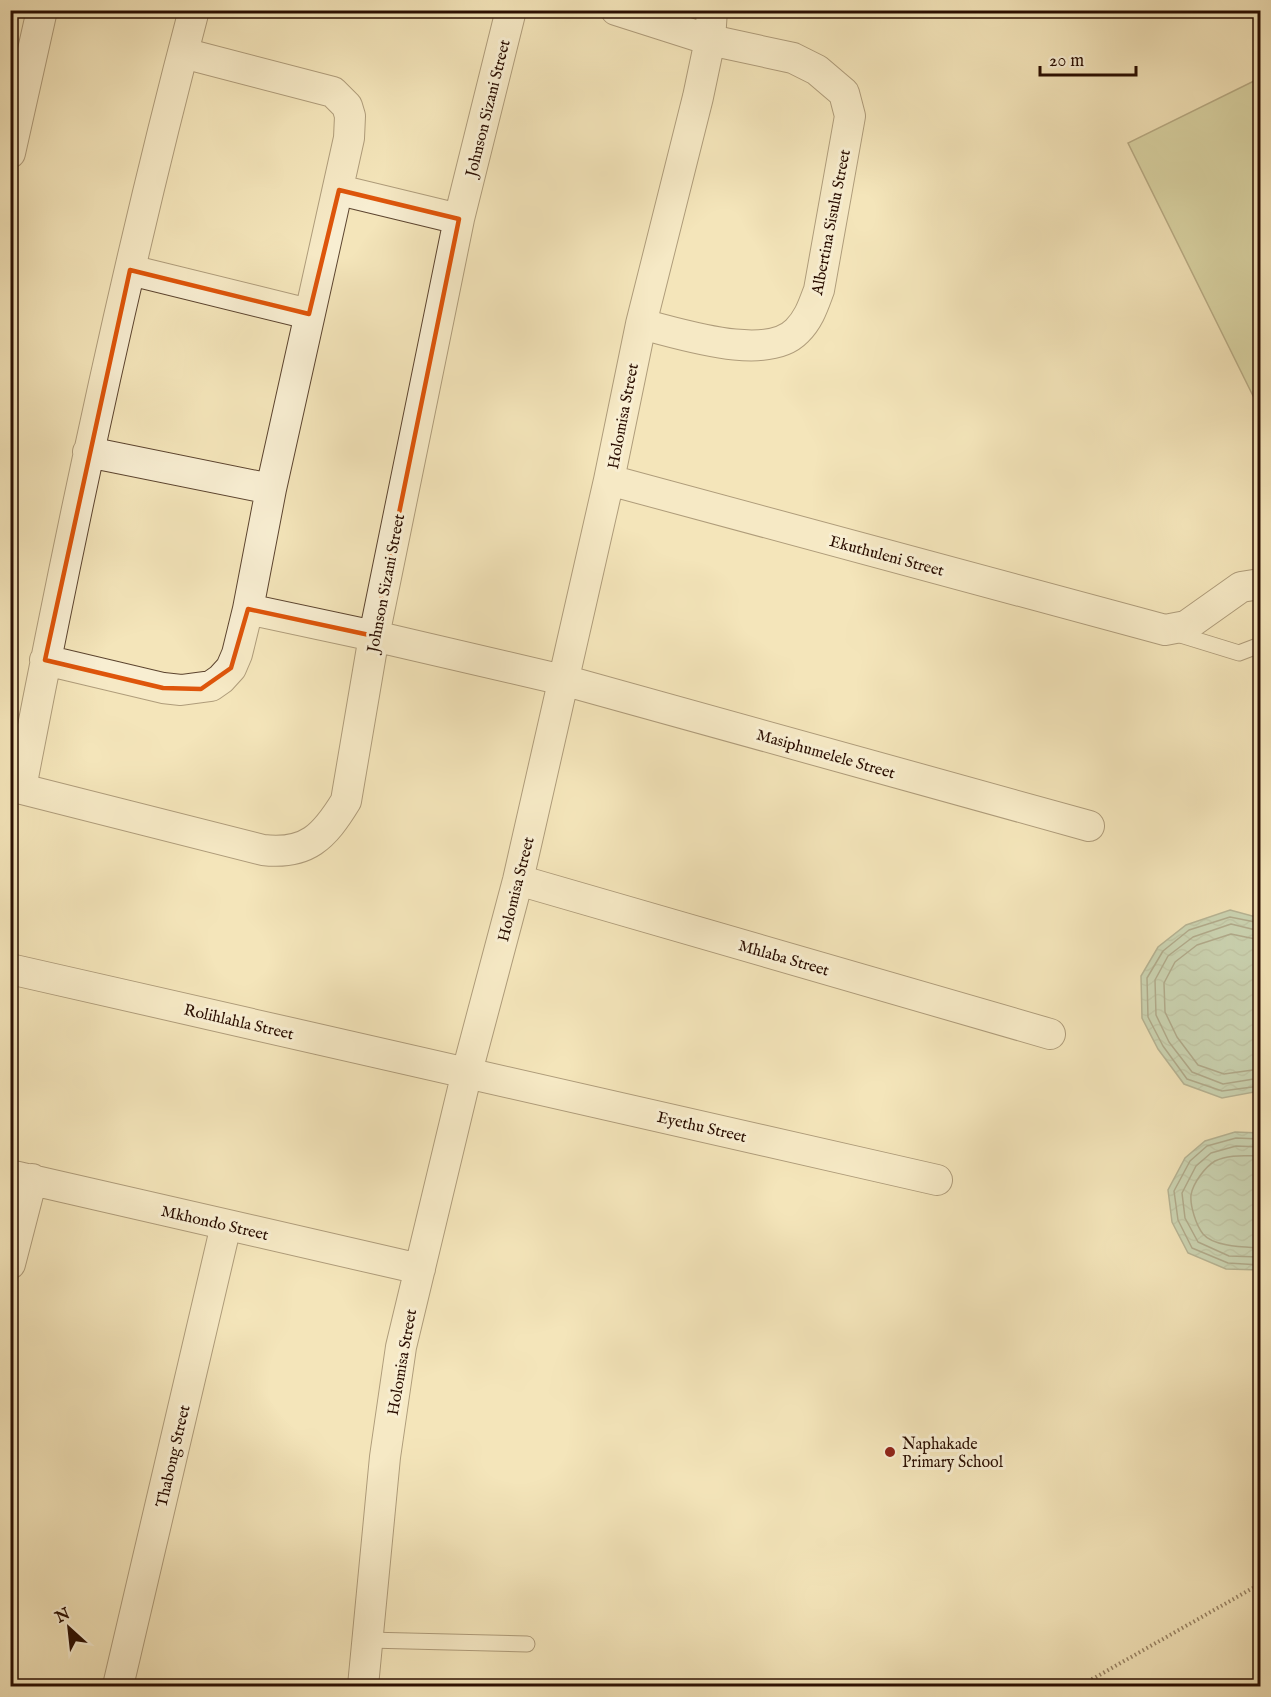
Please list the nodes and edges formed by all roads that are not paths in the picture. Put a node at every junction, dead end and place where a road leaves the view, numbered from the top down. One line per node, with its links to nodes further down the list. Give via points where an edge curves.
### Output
1 (42, 10): 8 (street)
2 (194, 10): 7 (street)
3 (511, 10): 10 (street, Johnson Sizani Street)
4 (616, 10): 6 (street, Albertina Sisulu Street)
5 (712, 10): 6 (street, Holomisa Street)
6 (710, 40): 13 (street, Holomisa Street); 13 (street, Albertina Sisulu Street, via 793,58 817,70 844,93 850,116 819,290 810,315 795,333 778,342 730,345)
7 (183, 53): 9 (street, via 320,88 340,97 350,116); 11 (street)
8 (10, 153)
9 (339, 190): 10 (street); 12 (street)
10 (459, 219): 20 (street, Johnson Sizani Street)
11 (130, 270): 12 (street); 14 (street)
12 (309, 314): 16 (street)
13 (641, 324): 15 (street, Holomisa Street)
14 (88, 452): 16 (street); 22 (street)
15 (609, 480): 19 (street, Ekuthuleni Street); 23 (street, Holomisa Street)
16 (271, 489): 18 (street)
17 (1260, 584): 19 (street, via 1241,587 1186,626)
18 (248, 609): 20 (street, Masiphumelele Street); 22 (street, via 231,669 216,683 201,689 163,688)
19 (1165, 630): 21 (lane, via 1239,653)
20 (374, 636): 23 (street, Masiphumelele Street); 24 (street, Johnson Sizani Street, via 346,801 333,823 299,849 263,850)
21 (1260, 645)
22 (45, 660): 24 (street)
23 (563, 680): 25 (street, Masiphumelele Street); 26 (street, Holomisa Street)
24 (16, 787)
25 (1089, 826)
26 (518, 880): 28 (street, Mhlaba Street); 29 (street, Holomisa Street)
27 (10, 969): 29 (street, Rolihlahla Street)
28 (1050, 1034)
29 (467, 1072): 31 (street, Eyethu Street); 34 (street, Holomisa Street)
30 (21, 1177): 32 (street, Mkhondo Street); 33 (street)
31 (937, 1180)
32 (226, 1225): 34 (street, Mkhondo Street); 37 (street, Thabong Street)
33 (10, 1264)
34 (420, 1269): 35 (street, Holomisa Street, via 401,1347 386,1446)
35 (368, 1640): 36 (lane); 38 (street, Holomisa Street)
36 (527, 1644)
37 (118, 1686)
38 (363, 1686)

